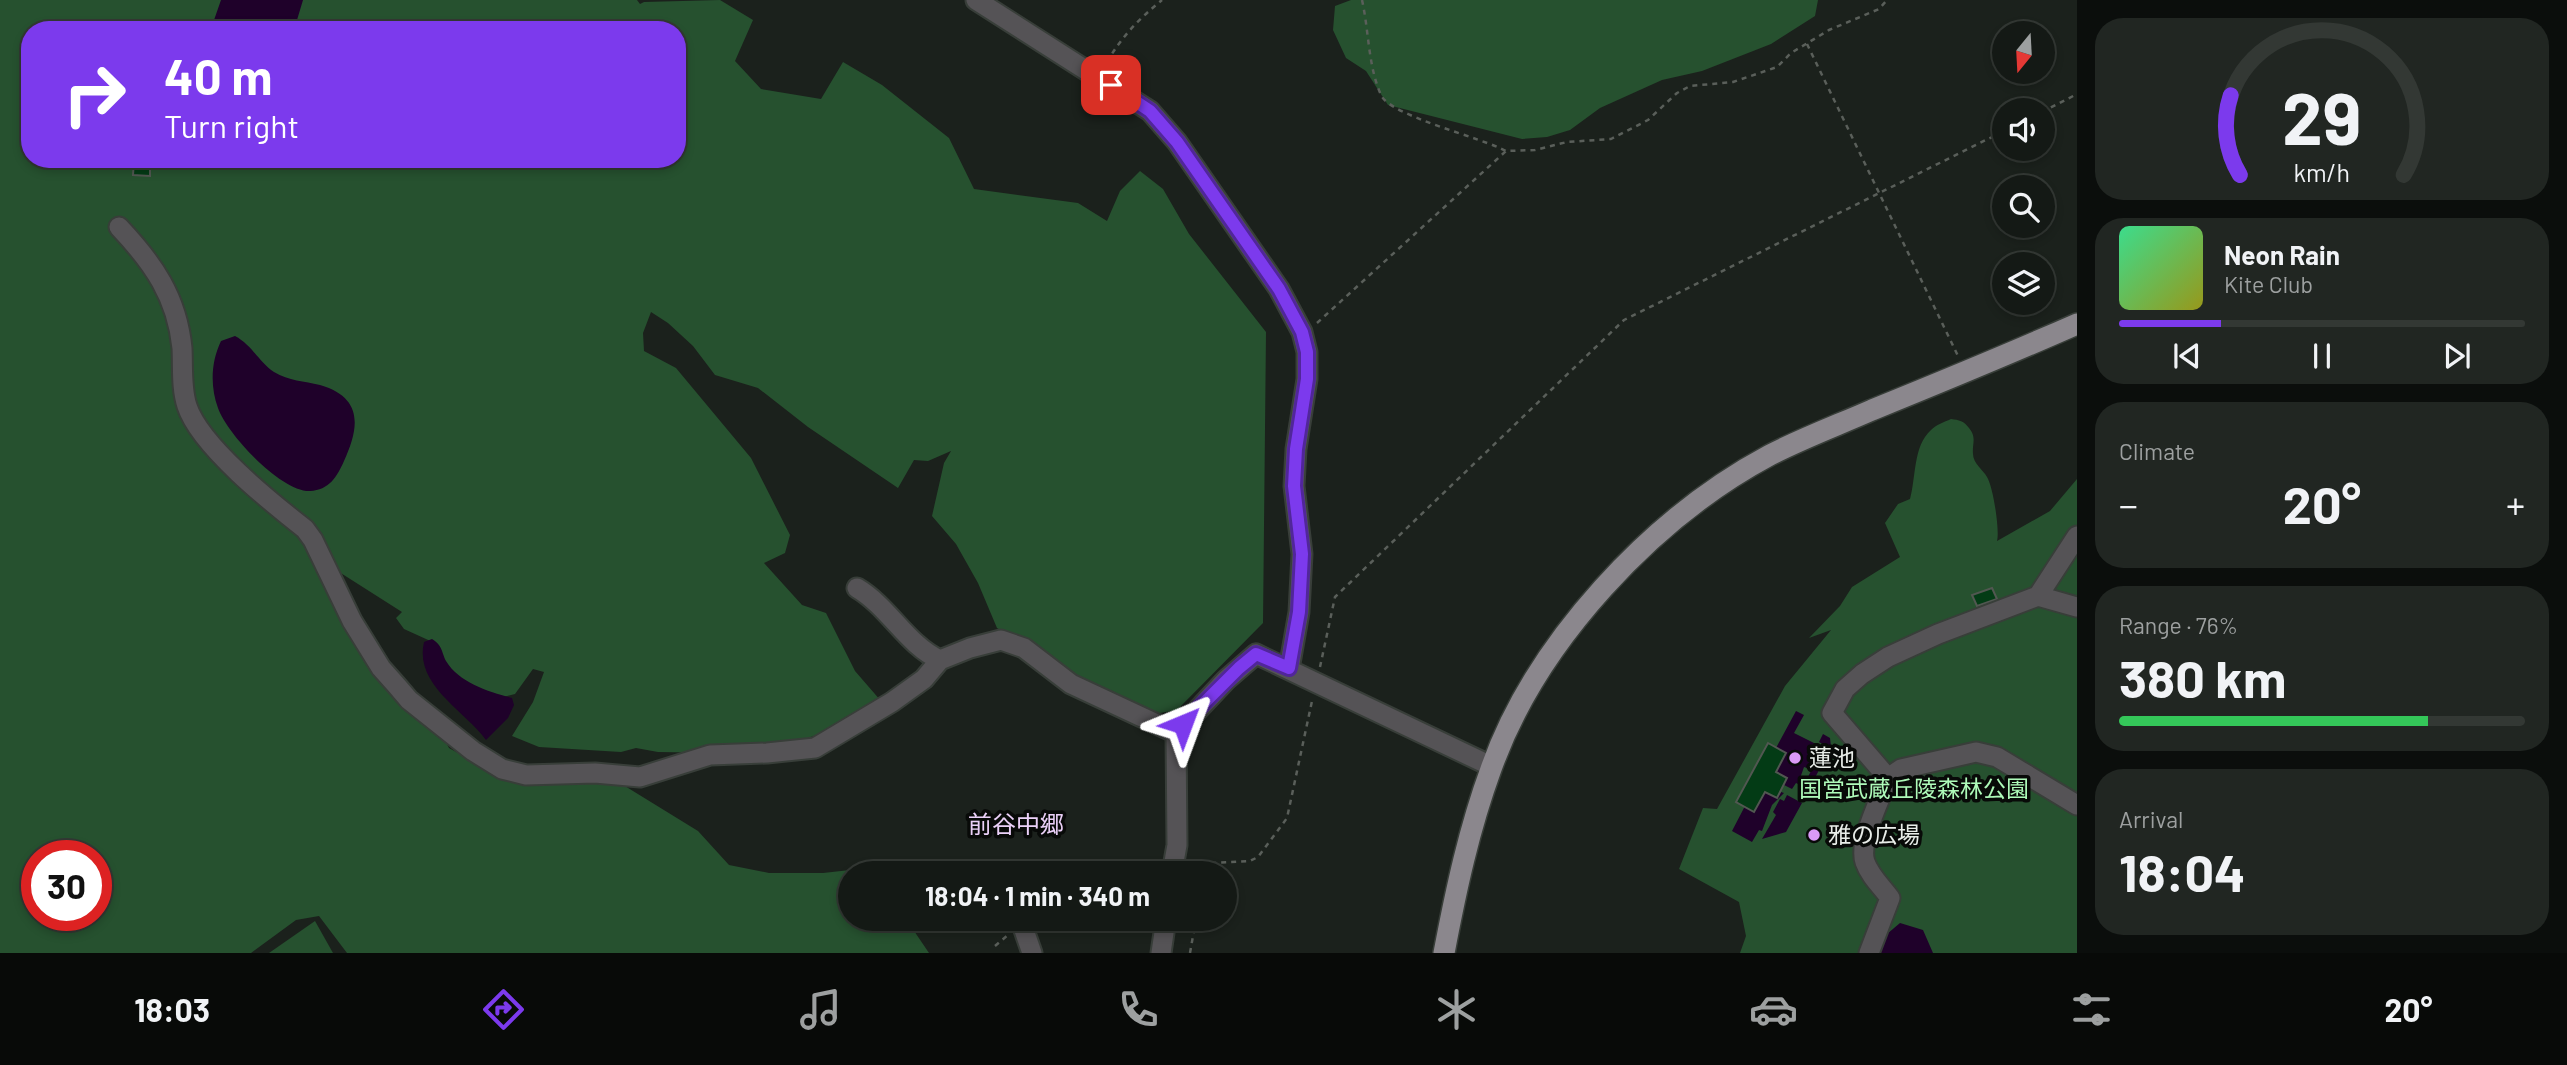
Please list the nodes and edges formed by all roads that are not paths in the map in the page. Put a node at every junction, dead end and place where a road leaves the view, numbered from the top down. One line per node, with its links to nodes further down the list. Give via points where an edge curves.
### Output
1 (976, 0): 9 (street, via 1150,111 1177,142 1279,289 1302,332 1307,379 1294,486 1302,554 1299,612)
2 (119, 227): 8 (street, via 156,269 171,298 179,325 184,392 193,420 232,464 305,529 381,668 454,737 502,769 526,775 640,777 710,755 815,748 892,702 924,679)
3 (2077, 324): 11 (main road, via 1771,455 1716,489 1610,580 1550,656 1520,703)
4 (2077, 536): 6 (street)
5 (858, 589): 8 (street, via 874,598 928,655)
6 (2038, 596): 7 (street); 12 (street, via 1888,657 1845,689 1832,713)
7 (2077, 607)
8 (940, 660): 10 (street, via 989,642 1012,643 1039,657 1071,684)
9 (1289, 668): 10 (street, via 1256,654); 11 (street)
10 (1176, 733): 14 (street)
11 (1491, 766): 19 (main road, via 1465,849)
12 (1888, 778): 13 (street, via 1901,769 1976,752 1997,757); 20 (street, via 1864,844 1870,873 1890,898)
13 (2077, 805)
14 (1174, 861)
15 (1024, 931): 17 (street)
16 (1164, 931): 18 (street)
17 (1032, 953)
18 (1161, 953)
19 (1444, 953)
20 (1869, 953)

